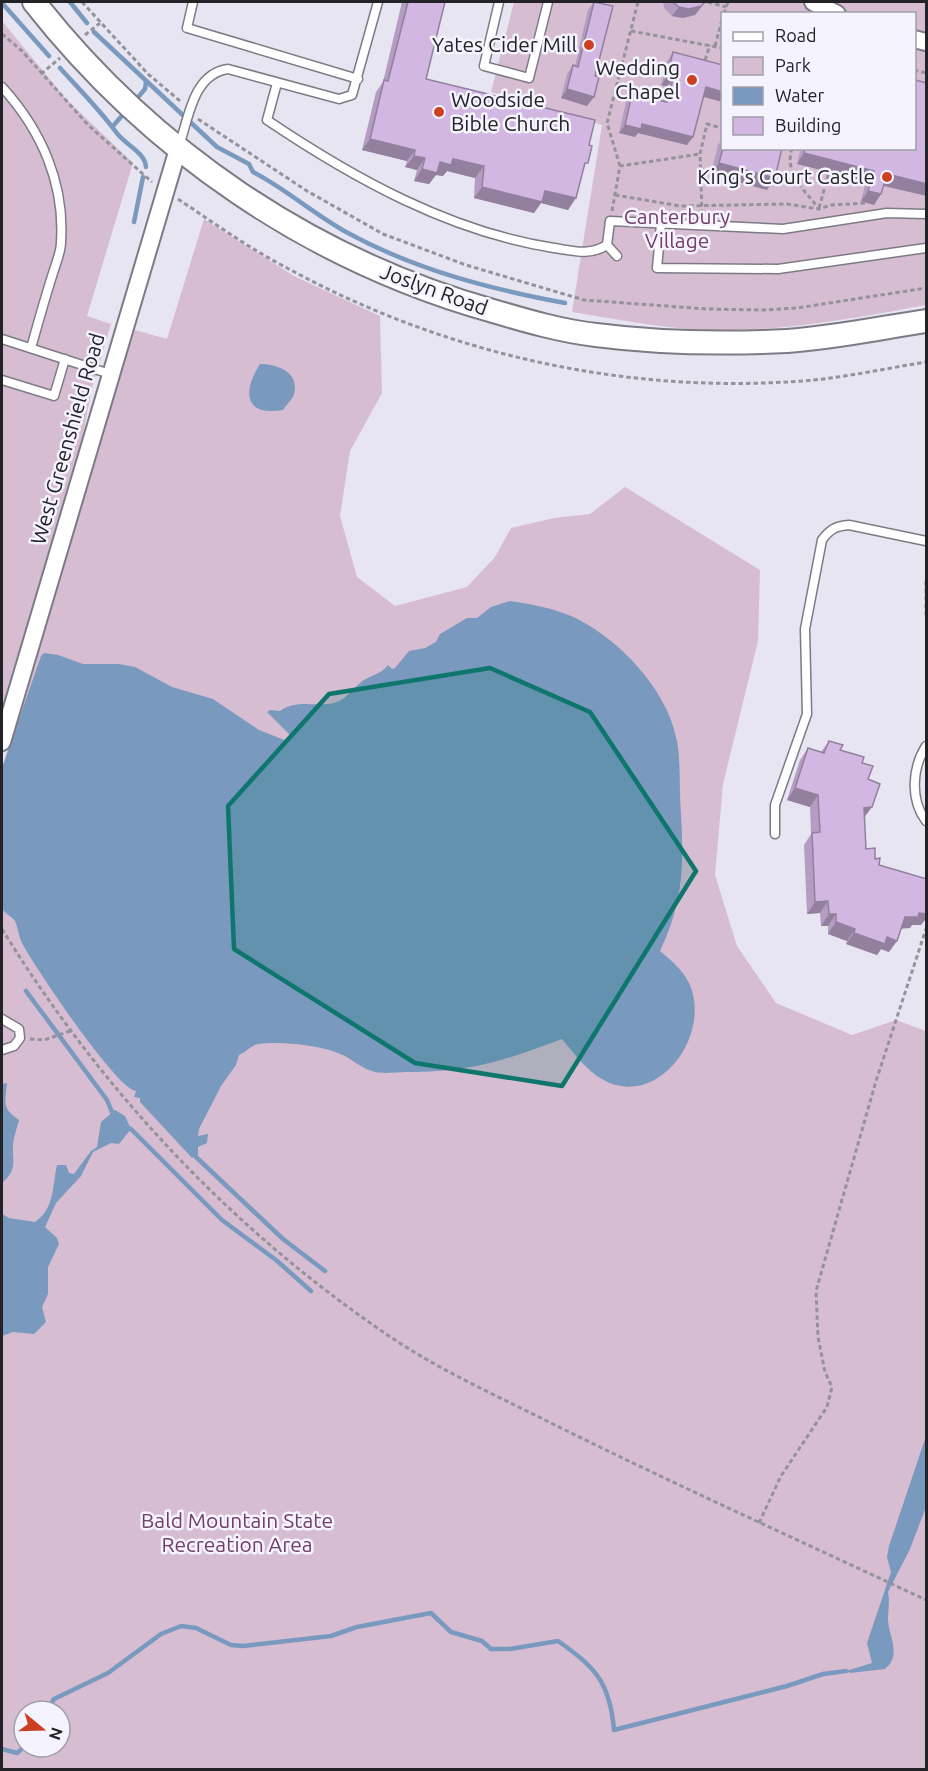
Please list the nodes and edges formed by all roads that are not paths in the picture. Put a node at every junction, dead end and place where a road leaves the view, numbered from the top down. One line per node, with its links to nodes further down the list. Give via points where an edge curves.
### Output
1 (34, 2): 11 (street, Joslyn Road, via 103,83)
2 (193, 2): 8 (lane, via 187,28)
3 (378, 2): 8 (lane)
4 (499, 2): 5 (lane, via 484,66 529,78)
5 (548, 2)
6 (813, 2): 7 (street)
7 (833, 12)
8 (358, 79): 9 (lane, via 352,95 339,99)
9 (277, 83): 11 (lane, via 228,69 215,71 197,93); 14 (lane, via 267,120 394,195 467,224 540,246 595,253)
10 (2, 87): 19 (lane, via 42,143 52,165 60,208 61,244)
11 (178, 149): 17 (street, Joslyn Road, via 253,204 318,242 442,297 537,324 595,335 722,342 789,340); 21 (street, West Greenshield Road)
12 (927, 214): 13 (lane, via 887,213 783,229)
13 (661, 224): 14 (lane, via 610,220); 15 (lane, via 657,268 778,269)
14 (607, 245): 16 (lane)
15 (927, 248)
16 (617, 256)
17 (927, 321)
18 (2, 339): 19 (lane)
19 (31, 348): 20 (lane)
20 (65, 359): 21 (lane); 22 (lane, via 54,396)
21 (110, 374): 24 (street, West Greenshield Road)
22 (2, 380)
23 (927, 541): 27 (lane, via 849,525 829,530 822,540 805,629 807,714 775,805)
24 (2, 742)
25 (927, 746): 26 (lane, via 915,773 915,791)
26 (927, 821)
27 (775, 834)
28 (2, 1019): 29 (lane, via 19,1029 20,1038 15,1046)
29 (2, 1050)

